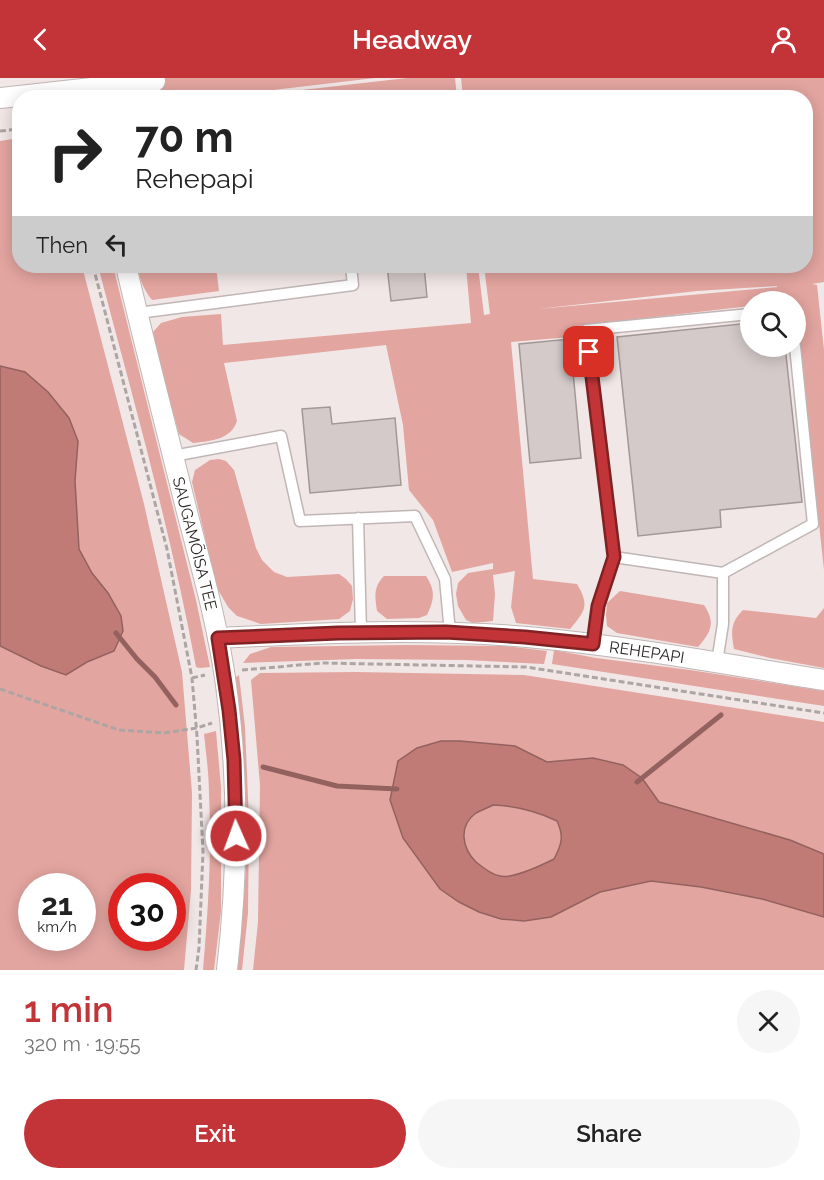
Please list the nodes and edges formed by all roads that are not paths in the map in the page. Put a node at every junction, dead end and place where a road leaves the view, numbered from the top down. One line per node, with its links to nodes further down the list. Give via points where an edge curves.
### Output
1 (155, 81): 2 (street)
2 (88, 88): 3 (street)
3 (70, 90)
4 (128, 273): 6 (street, SAUGAMÕISA TEE)
5 (352, 273): 6 (lane, via 353,285)
6 (138, 313): 9 (street, SAUGAMÕISA TEE)
7 (740, 315): 11 (lane, via 586,330)
8 (796, 357): 12 (lane, via 813,524)
9 (173, 456): 10 (lane, via 281,436 300,521); 15 (street, SAUGAMÕISA TEE)
10 (358, 518): 13 (lane); 14 (lane, via 415,516 445,579)
11 (614, 557): 12 (lane); 16 (lane, via 598,606)
12 (723, 573): 17 (lane, via 723,624)
13 (361, 632): 14 (street, REHEPAPI); 15 (street, REHEPAPI)
14 (450, 633): 16 (street, REHEPAPI)
15 (218, 638): 19 (street, SAUGAMÕISA TEE, via 234,760 236,836)
16 (593, 644): 17 (street, REHEPAPI)
17 (717, 662): 18 (street, REHEPAPI)
18 (824, 680)
19 (227, 970)

